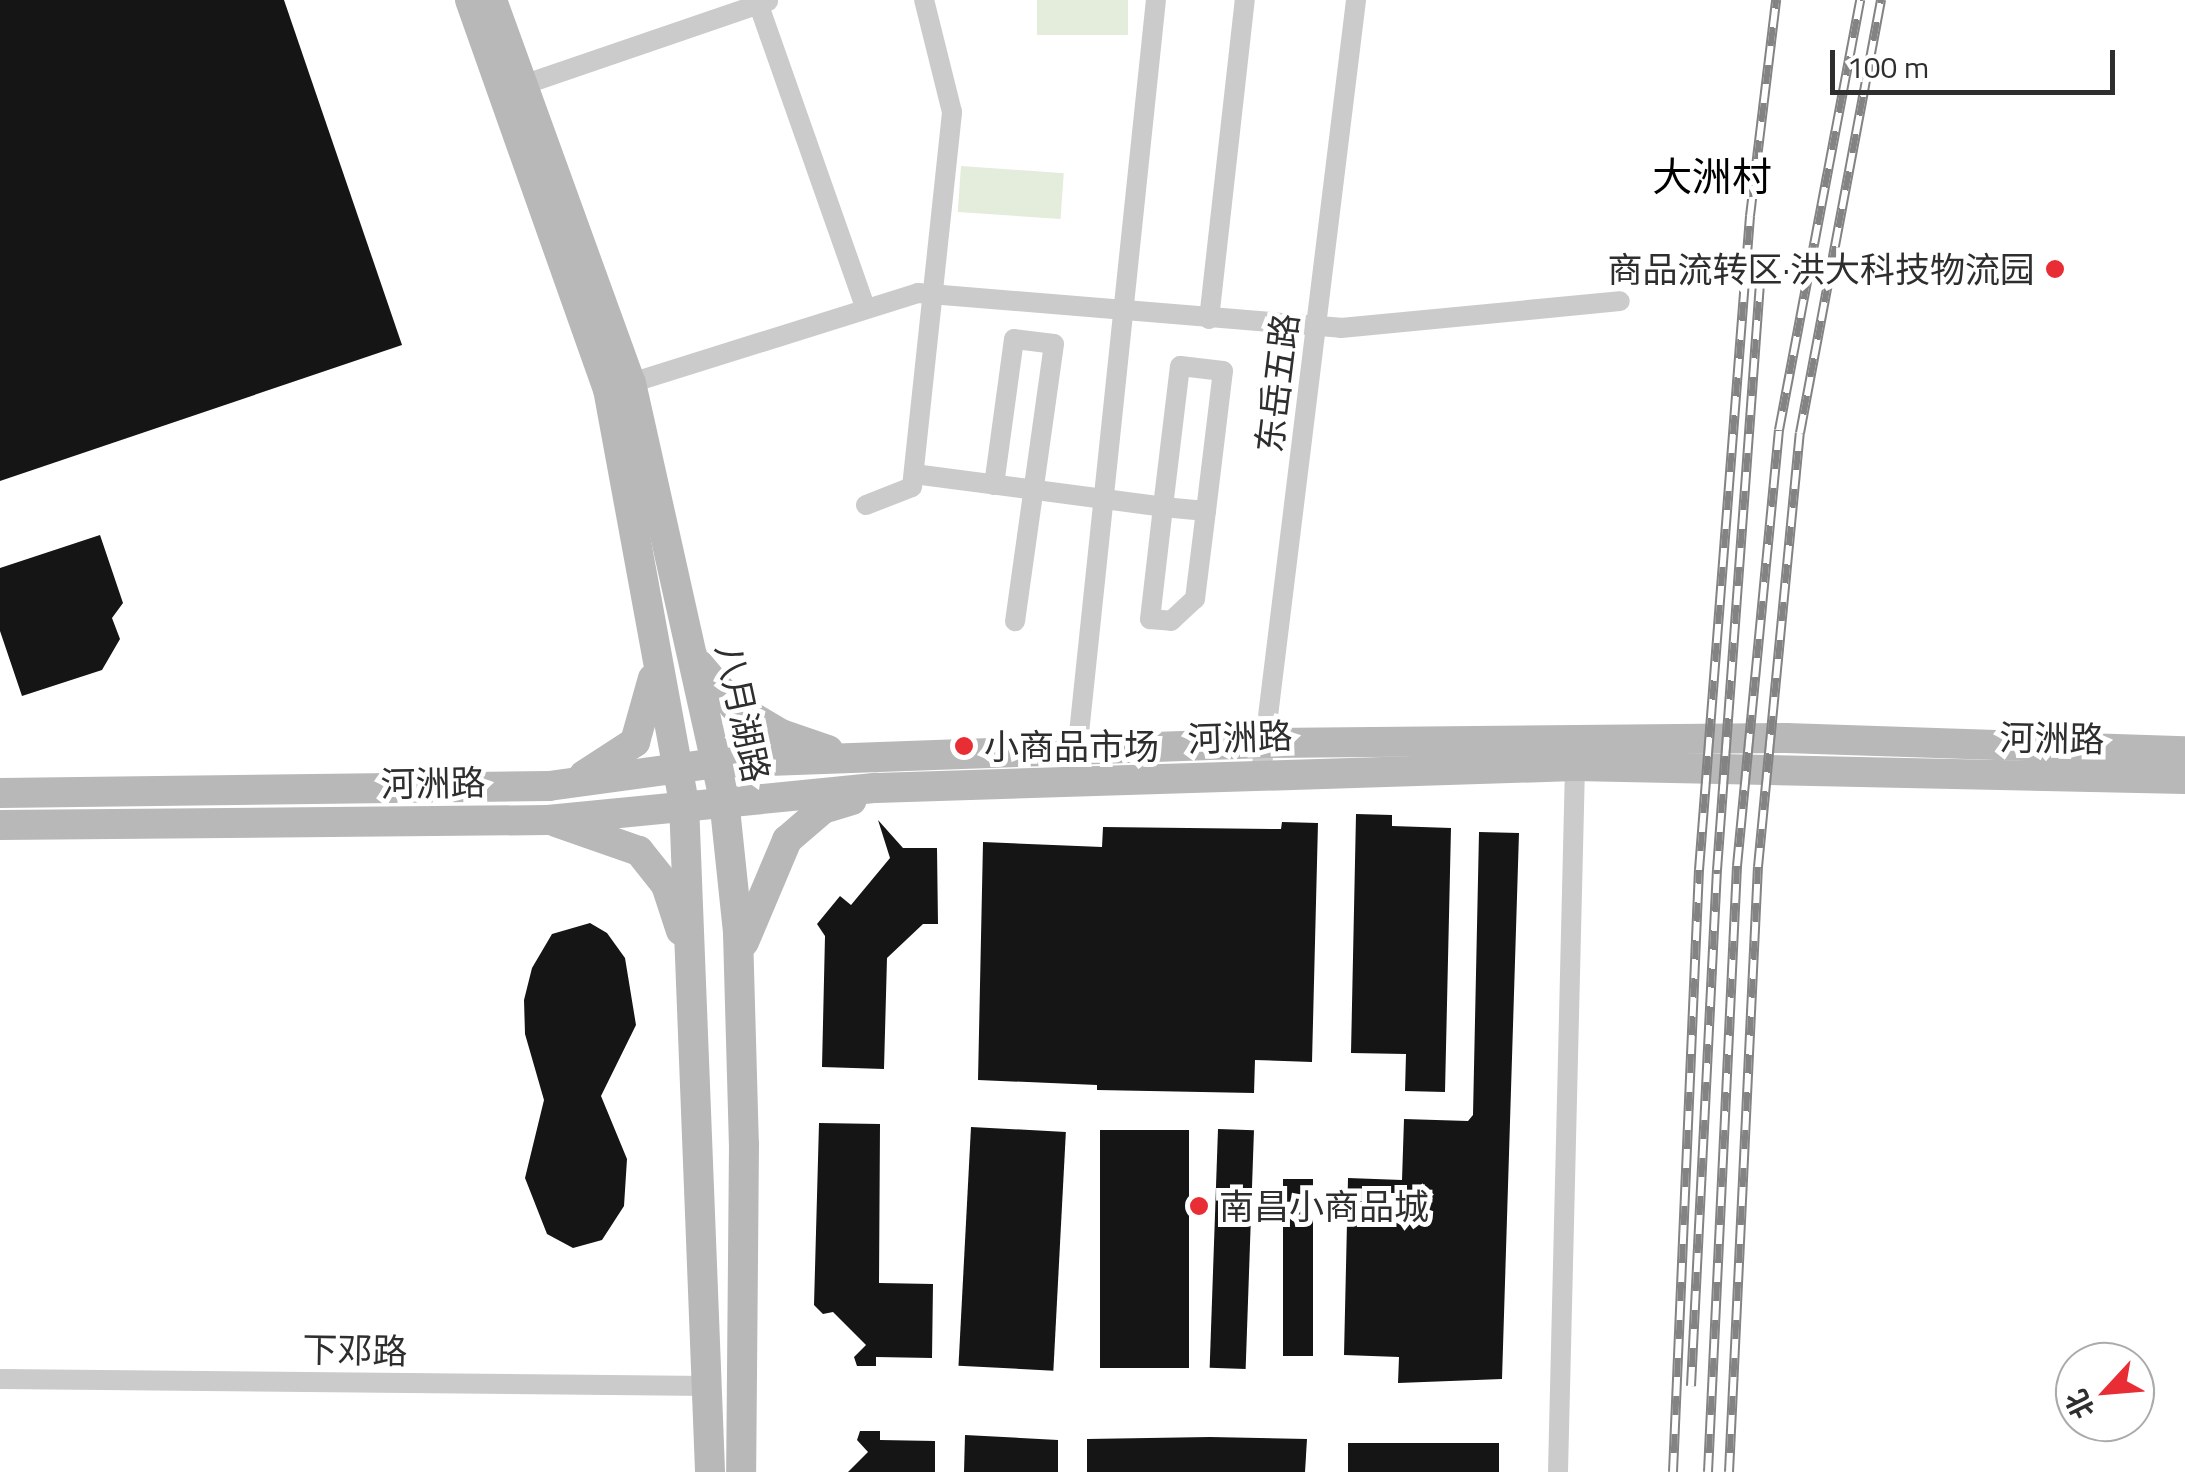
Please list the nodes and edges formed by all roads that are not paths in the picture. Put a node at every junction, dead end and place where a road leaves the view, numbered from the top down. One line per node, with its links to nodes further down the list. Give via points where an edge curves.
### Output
1 (470, 0): 24 (main road, 八月湖路, via 608,389)
2 (492, 0): 8 (main road, 八月湖路)
3 (924, 0): 9 (street, via 952,112)
4 (1156, 0): 12 (street)
5 (1245, 0): 13 (street)
6 (1356, 0): 14 (street, 东岳五路)
7 (762, 1): 8 (street); 11 (street)
8 (523, 84): 15 (main road, 八月湖路)
9 (933, 292): 11 (street); 12 (street); 16 (street)
10 (1620, 300): 14 (street)
11 (865, 307): 15 (street)
12 (1124, 313): 13 (street); 19 (street)
13 (1209, 319): 14 (street)
14 (1316, 326): 29 (street, 东岳五路)
15 (631, 383): 25 (main road, 八月湖路)
16 (914, 474): 17 (street); 20 (street, via 912,487)
17 (994, 485): 18 (street); 18 (street, via 1014,339 1054,344)
18 (1034, 490): 19 (street); 23 (street)
19 (1104, 499): 21 (street); 26 (street)
20 (866, 505)
21 (1163, 507): 22 (street); 22 (street, via 1150,618 1171,621 1195,599); 22 (street, via 1180,366 1224,371)
22 (1206, 512)
23 (1016, 620)
24 (657, 650): 32 (main road, 八月湖路); 35 (main road, via 648,714 635,742 600,770)
25 (693, 658): 28 (main road, via 734,706 781,734); 30 (main road, 八月湖路)
26 (1078, 747): 28 (main road); 29 (main road); 34 (street)
27 (2185, 751): 29 (main road, via 1786,738)
28 (867, 756): 30 (main road)
29 (1263, 758): 31 (main road, 河洲路); 34 (main road, 河洲路)
30 (717, 763): 32 (main road); 38 (main road, 八月湖路)
31 (1575, 766): 33 (main road, 河洲路); 48 (street)
32 (678, 768): 35 (main road); 39 (main road, 八月湖路)
33 (2185, 778)
34 (1074, 780): 36 (main road, 河洲路)
35 (549, 786): 37 (main road)
36 (890, 788): 38 (main road, 河洲路); 42 (main road, via 823,808 787,840 758,896)
37 (0, 793)
38 (724, 799): 39 (main road, 河洲路); 42 (main road, 八月湖路)
39 (684, 804): 40 (main road, 河洲路); 43 (main road, 八月湖路)
40 (548, 820): 41 (main road, 河洲路); 43 (main road, via 639,852 666,885)
41 (0, 825)
42 (739, 959): 47 (main road, 八月湖路)
43 (693, 970): 45 (main road, 八月湖路)
44 (0, 1379): 45 (street, 下邓路)
45 (709, 1386): 46 (main road, 八月湖路)
46 (710, 1472)
47 (741, 1472)
48 (1558, 1472)

